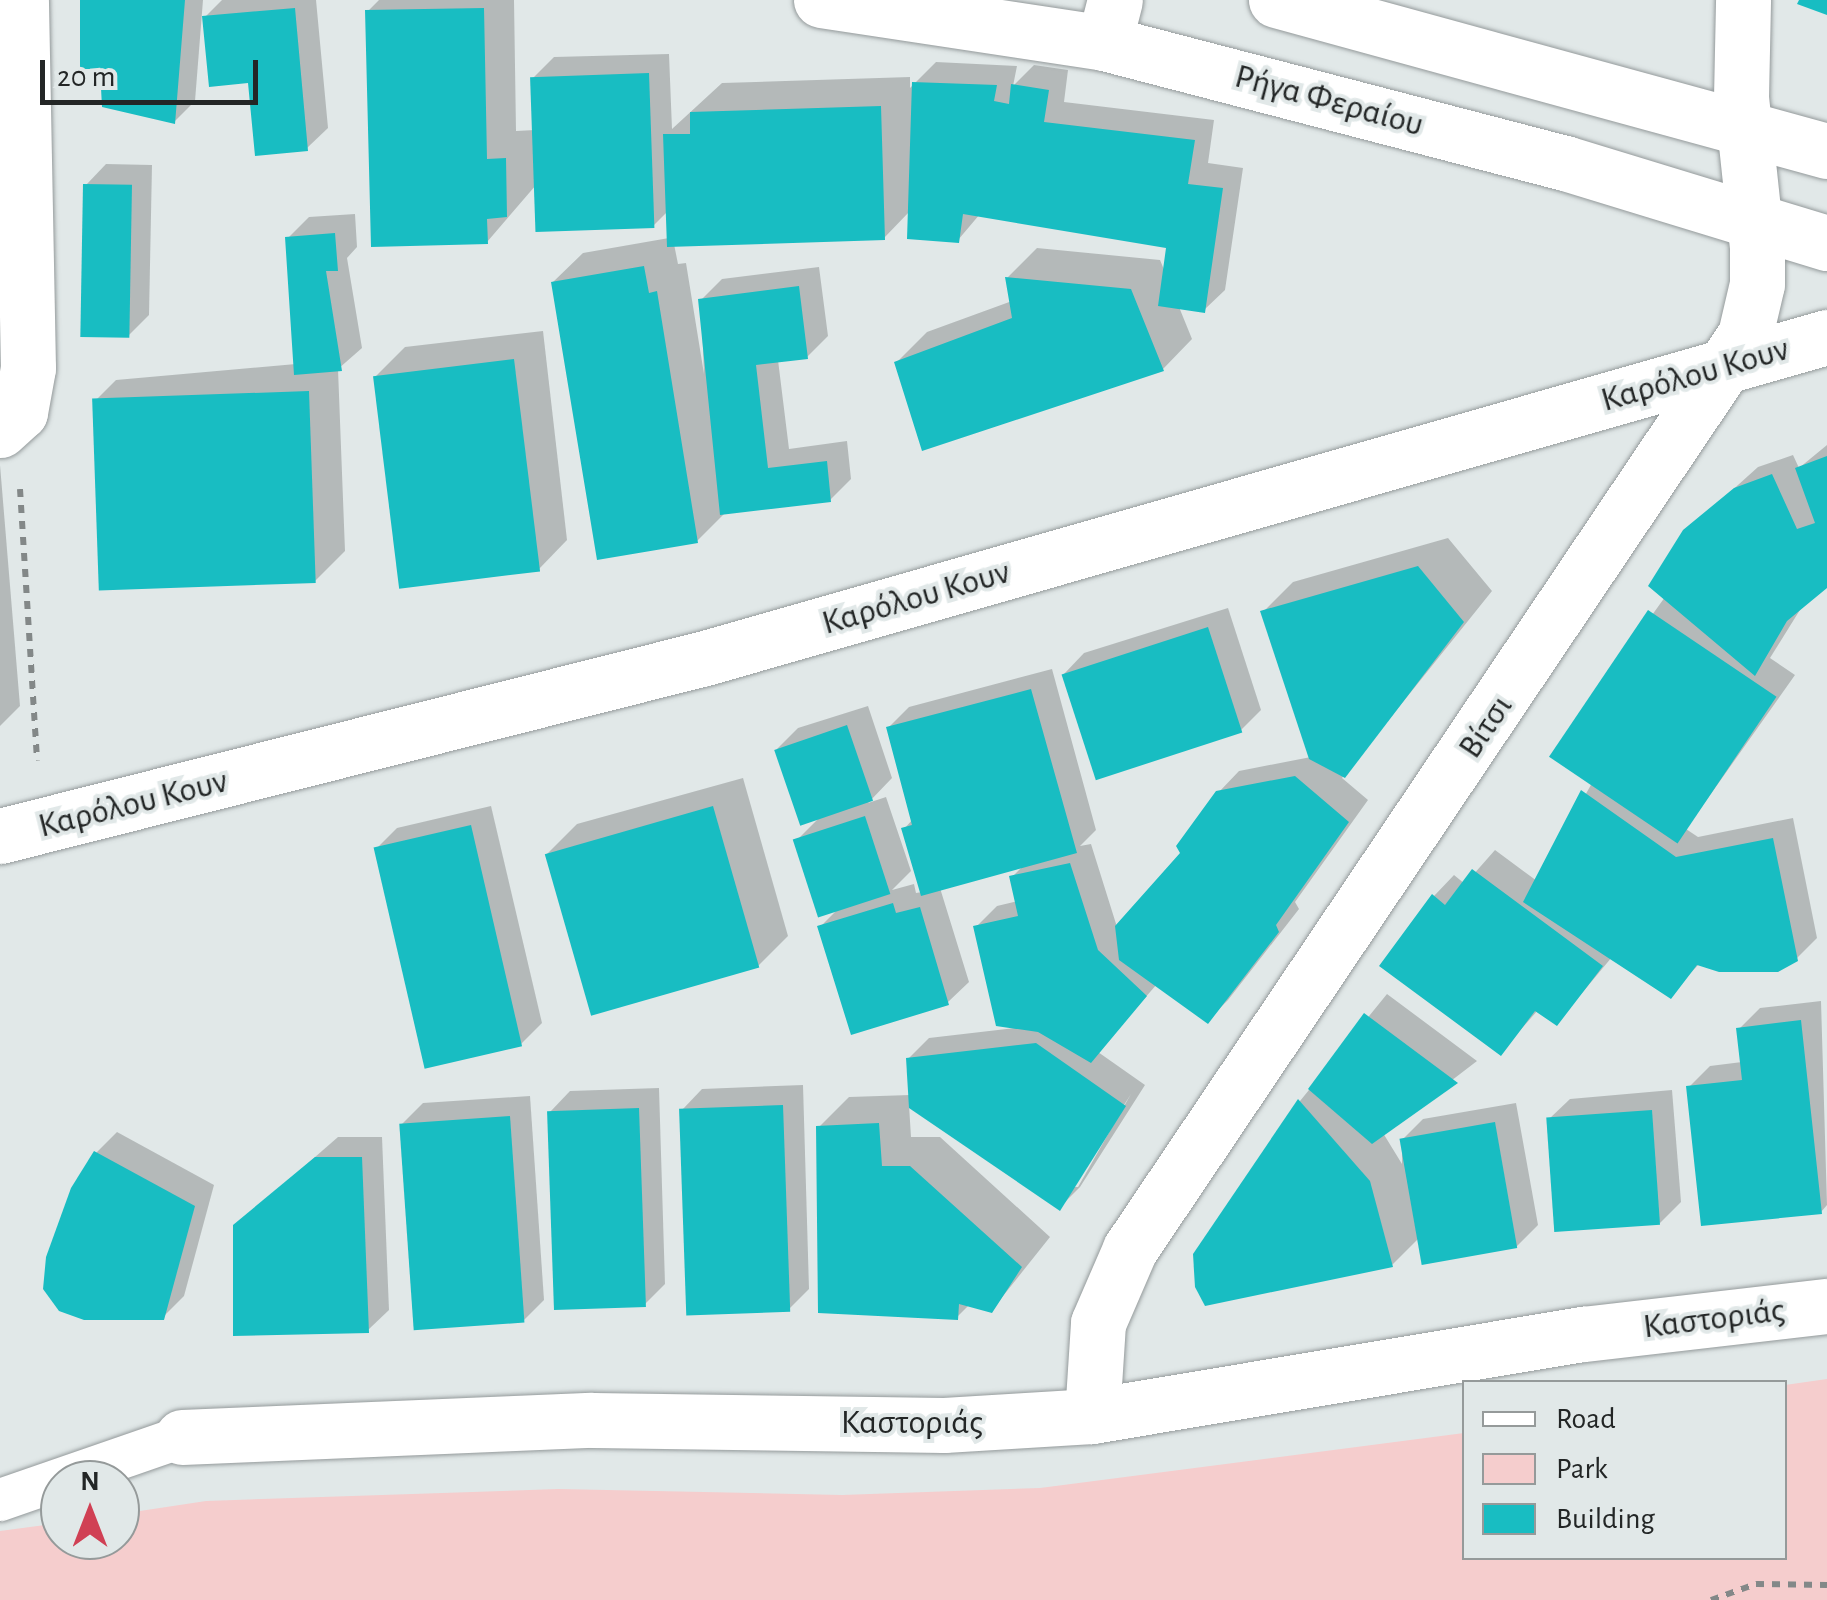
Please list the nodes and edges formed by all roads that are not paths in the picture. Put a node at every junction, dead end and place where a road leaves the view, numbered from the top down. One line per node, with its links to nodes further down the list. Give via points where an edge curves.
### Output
1 (21, 0): 12 (street, via 28,368)
2 (822, 0): 5 (street, Ρήγα Φεραίου)
3 (1276, 0): 6 (street)
4 (1743, 0): 6 (street, Βίτσι)
5 (1110, 22): 8 (street, Ρήγα Φεραίου)
6 (1744, 132): 7 (street); 8 (street, Βίτσι)
7 (1827, 151)
8 (1754, 218): 9 (street, Ρήγα Φεραίου); 11 (street, Βίτσι, via 1754,302)
9 (1827, 243)
10 (1827, 337): 11 (street, Καρόλου Κουν)
11 (1729, 366): 13 (street, Καρόλου Κουν, via 705,658); 15 (street, Βίτσι, via 1130,1249 1098,1323)
12 (8, 426)
13 (20, 831)
14 (1827, 1306): 15 (street, Καστοριάς, via 1584,1334)
15 (1092, 1416): 16 (street, Καστοριάς, via 944,1425 592,1420)
16 (182, 1437): 17 (lane, Καστοριάς)
17 (0, 1500)

